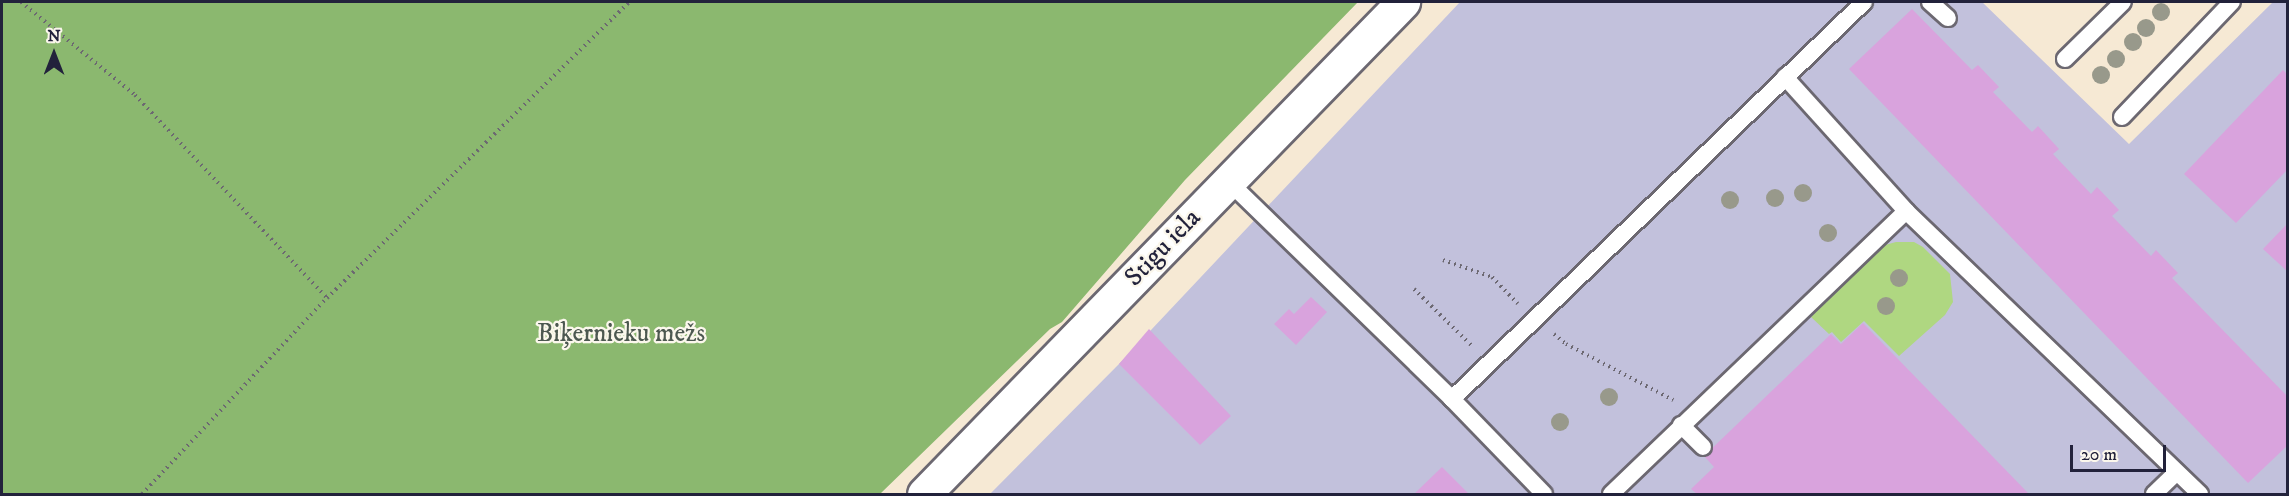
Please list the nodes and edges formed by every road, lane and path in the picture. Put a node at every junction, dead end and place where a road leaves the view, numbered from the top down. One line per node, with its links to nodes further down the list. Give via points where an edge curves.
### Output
1 (21, 2): 16 (path, via 135,95)
2 (629, 2): 16 (path)
3 (1403, 2): 12 (street, Stigu iela)
4 (1864, 2): 10 (lane)
5 (1930, 2): 8 (lane)
6 (2123, 2): 9 (lane)
7 (2232, 2): 11 (lane)
8 (1948, 18)
9 (2065, 59)
10 (1785, 77): 13 (lane); 17 (lane)
11 (2122, 117)
12 (1228, 181): 19 (lane); 25 (street, Stigu iela)
13 (1906, 211): 20 (lane); 23 (lane)
14 (1443, 260): 17 (path, via 1492,277)
15 (1414, 289): 18 (path)
16 (327, 298): 24 (path)
17 (1534, 319): 18 (lane); 20 (path, via 1566,344)
18 (1489, 363): 19 (lane)
19 (1452, 399): 26 (lane)
20 (1695, 411): 21 (lane)
21 (1681, 425): 22 (lane); 27 (lane)
22 (1703, 447)
23 (2176, 473): 28 (lane); 29 (lane)
24 (142, 495)
25 (924, 495)
26 (1544, 495)
27 (1611, 495)
28 (2154, 495)
29 (2200, 495)

